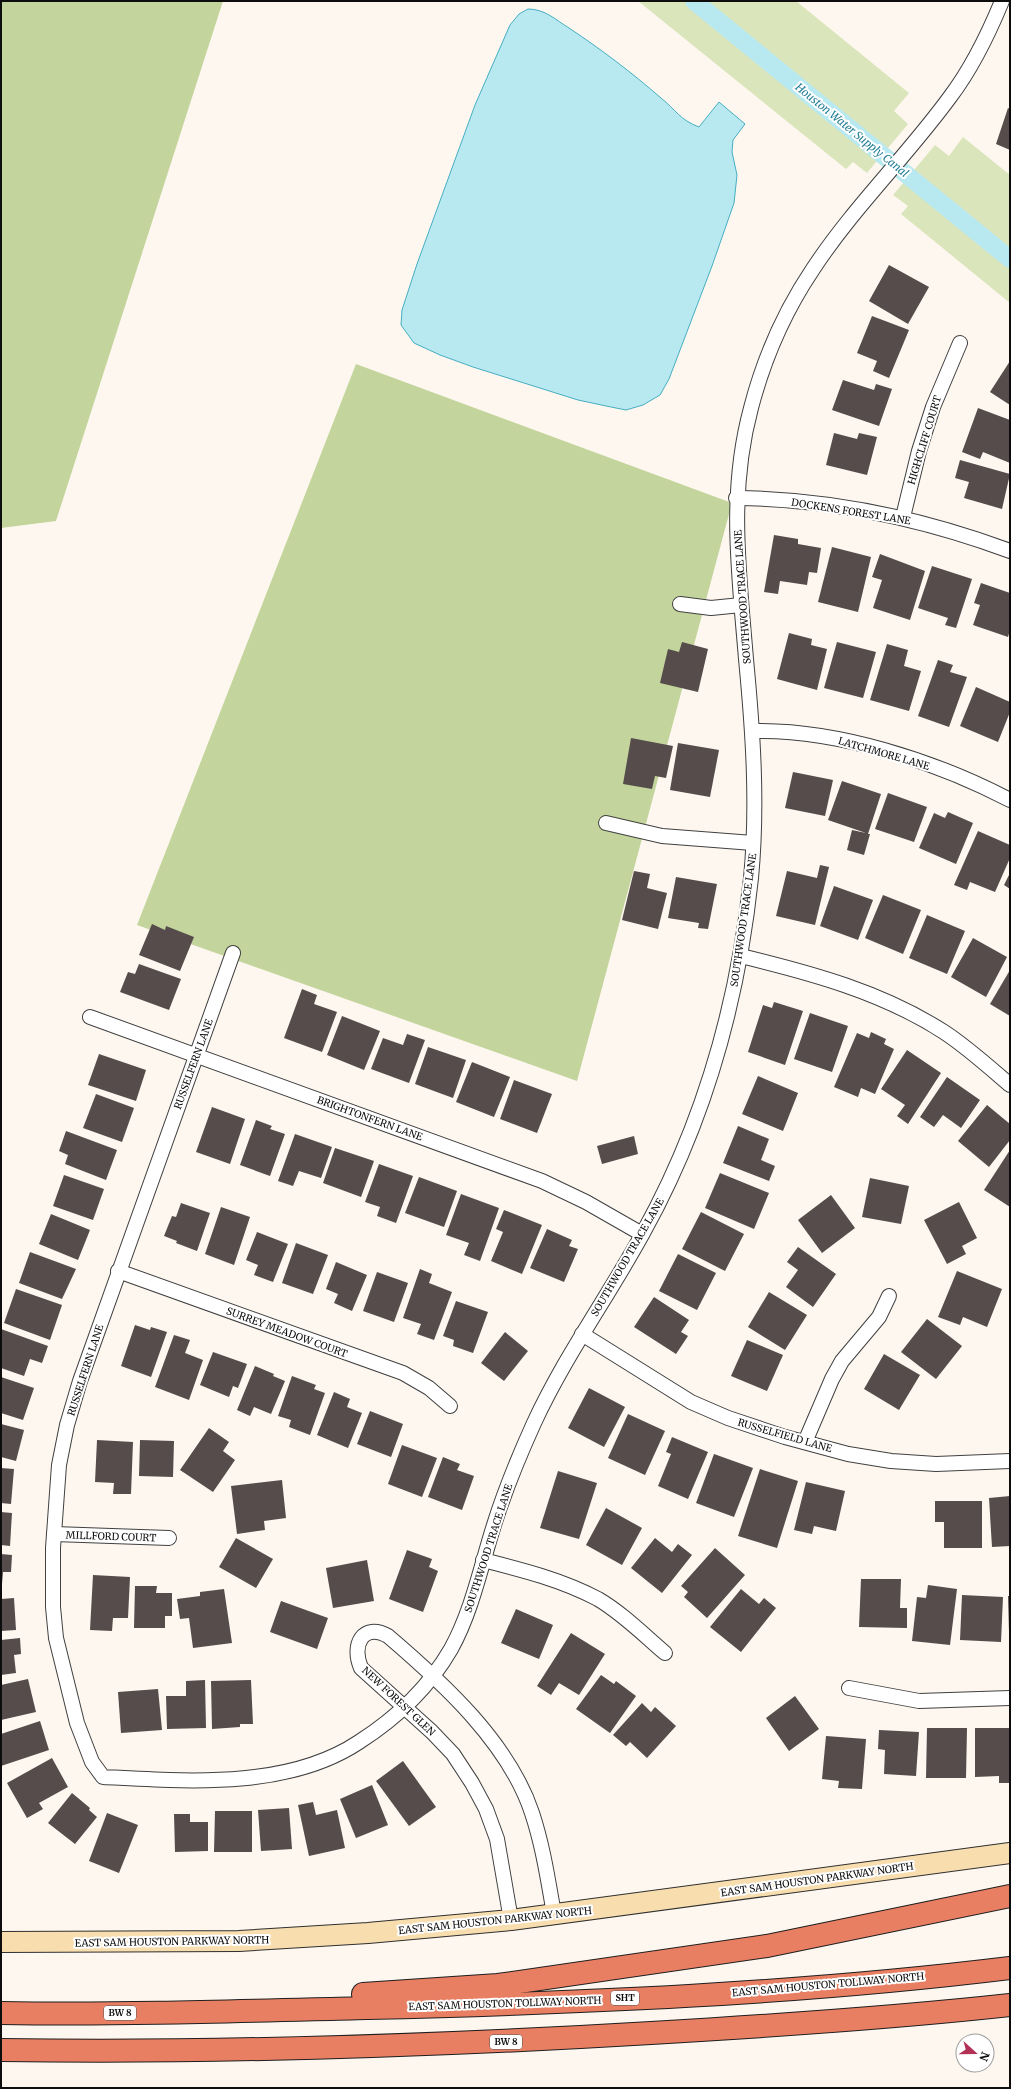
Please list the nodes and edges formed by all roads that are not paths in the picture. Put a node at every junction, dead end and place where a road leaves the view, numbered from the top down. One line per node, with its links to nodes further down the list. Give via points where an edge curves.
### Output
1 (1002, 1): 3 (street, SOUTHWOOD TRACE LANE, via 971,66 950,98 816,264 778,331 763,366 748,419 738,469)
2 (960, 343): 4 (street, HIGHCLIFF COURT, via 933,407)
3 (736, 498): 4 (street, DOCKENS FOREST LANE, via 819,503); 7 (street, SOUTHWOOD TRACE LANE)
4 (902, 517): 5 (street, DOCKENS FOREST LANE, via 950,530)
5 (1010, 551)
6 (680, 604): 7 (street, via 710,608)
7 (741, 605): 8 (street, SOUTHWOOD TRACE LANE)
8 (752, 731): 9 (street, LATCHMORE LANE, via 821,737 891,753 934,767); 11 (street, SOUTHWOOD TRACE LANE, via 755,808)
9 (1010, 800)
10 (606, 823): 11 (street, via 662,836)
11 (753, 843): 13 (street, SOUTHWOOD TRACE LANE)
12 (233, 953): 15 (street, RUSSELFERN LANE)
13 (741, 956): 16 (street, via 832,980 909,1012 945,1033); 17 (street, SOUTHWOOD TRACE LANE, via 724,1027 700,1106 684,1150)
14 (90, 1017): 15 (street, BRIGHTONFERN LANE)
15 (196, 1056): 17 (street, BRIGHTONFERN LANE, via 542,1181 586,1202); 18 (street, RUSSELFERN LANE)
16 (1010, 1085)
17 (642, 1234): 20 (street, SOUTHWOOD TRACE LANE)
18 (118, 1271): 21 (street, SURREY MEADOW COURT, via 403,1373 429,1388); 24 (street, RUSSELFERN LANE, via 67,1426 59,1465)
19 (889, 1296): 22 (street, via 880,1317 842,1361)
20 (582, 1334): 22 (street, RUSSELFIELD LANE, via 691,1402 734,1420); 26 (street, SOUTHWOOD TRACE LANE, via 559,1373 518,1460)
21 (450, 1406)
22 (805, 1442): 23 (street, RUSSELFIELD LANE, via 848,1454 891,1461 936,1464)
23 (1010, 1461)
24 (54, 1534): 25 (street, MILLFORD COURT); 32 (street, RUSSELFERN LANE, via 53,1594 56,1638 77,1723 92,1762 103,1777)
25 (169, 1538)
26 (483, 1560): 27 (street, via 528,1571 599,1600); 28 (street, SOUTHWOOD TRACE LANE, via 468,1608 451,1648)
27 (665, 1653)
28 (433, 1675): 31 (street, SOUTHWOOD TRACE LANE); 31 (street, NEW FOREST GLEN, via 381,1632 368,1633 361,1638 356,1647 361,1668); 35 (street, NEW FOREST GLEN, via 474,1719 516,1778 532,1812 542,1848)
29 (849, 1688): 30 (street, via 919,1701)
30 (1010, 1698)
31 (405, 1707): 32 (street, SOUTHWOOD TRACE LANE, via 344,1752 300,1769 277,1774 214,1780); 36 (street, NEW FOREST GLEN, via 453,1754 486,1809 497,1839)
32 (125, 1778)
33 (1010, 1852): 35 (main road, EAST SAM HOUSTON PARKWAY NORTH)
34 (1010, 1896): 40 (highway, BW 8, via 767,1946 498,1985 331,1997)
35 (554, 1914): 36 (main road, EAST SAM HOUSTON PARKWAY NORTH)
36 (511, 1920): 37 (main road, EAST SAM HOUSTON PARKWAY NORTH, via 368,1934 239,1941)
37 (1, 1942)
38 (1010, 1968): 40 (highway, EAST SAM HOUSTON TOLLWAY NORTH / SHT, via 756,1991 489,2006)
39 (1010, 2005): 42 (highway, BW 8, via 765,2026 475,2044 238,2050)
40 (238, 2011): 41 (highway, BW 8)
41 (1, 2013)
42 (1, 2050)

